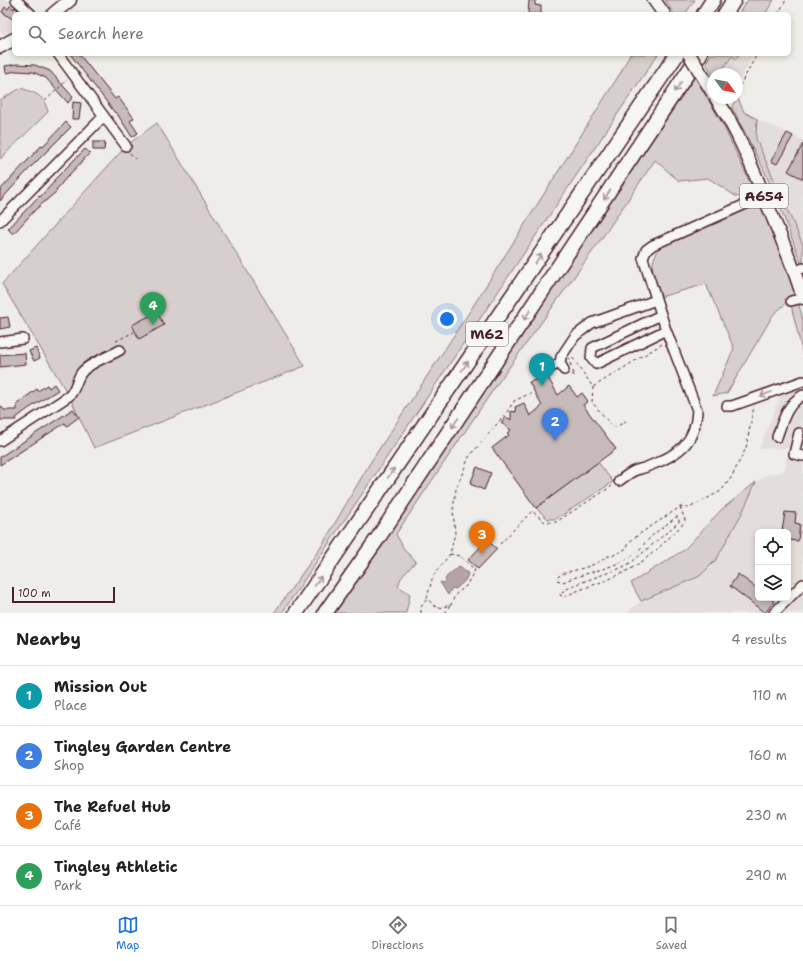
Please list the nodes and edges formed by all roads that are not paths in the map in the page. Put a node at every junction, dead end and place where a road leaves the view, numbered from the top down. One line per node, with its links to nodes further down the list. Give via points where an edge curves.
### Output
1 (16, 0): 6 (street)
2 (70, 0): 7 (main road)
3 (654, 0): 8 (main road)
4 (713, 0): 9 (highway)
5 (734, 0): 10 (highway)
6 (29, 12)
7 (55, 12)
8 (663, 12)
9 (705, 12)
10 (726, 12)
11 (12, 40): 12 (main road)
12 (1, 45)
13 (60, 56): 19 (street)
14 (676, 56): 42 (highway, M62, one-way to 14)
15 (690, 56): 17 (main road, bridge)
16 (699, 56): 43 (highway, M62, one-way to 43, via 383,532)
17 (707, 83)
18 (719, 104): 21 (main road, A654, via 742,146)
19 (104, 116): 20 (street); 22 (street)
20 (126, 146)
21 (764, 196): 23 (main road, A654); 25 (street, via 646,250 643,258)
22 (0, 221)
23 (799, 270): 24 (main road, A654)
24 (803, 298): 26 (street)
25 (656, 300): 27 (street); 32 (street, via 592,323 575,336 561,357 562,366)
26 (791, 301)
27 (661, 315): 28 (street); 28 (street, via 592,348 591,358 596,364)
28 (666, 330): 40 (street, via 697,410 696,423 691,437 682,449)
29 (23, 339): 30 (street)
30 (0, 342)
31 (120, 350): 37 (street, via 88,366 68,396)
32 (538, 373)
33 (803, 381): 35 (street, one-way to 35)
34 (803, 395): 38 (street, via 790,405)
35 (727, 406)
36 (798, 433): 39 (street, via 794,454)
37 (2, 437)
38 (777, 437)
39 (803, 456)
40 (619, 481)
41 (803, 584): 44 (street)
42 (296, 613)
43 (325, 613)
44 (774, 613)

